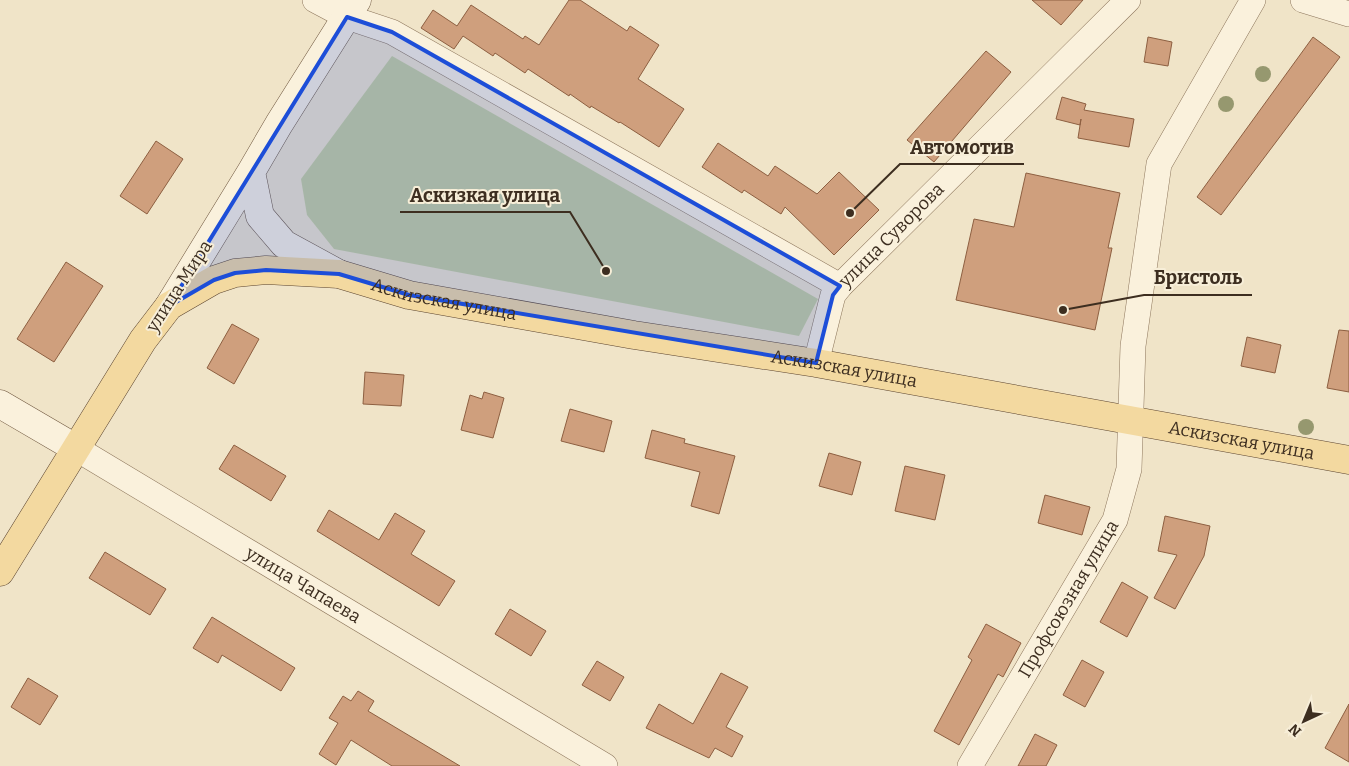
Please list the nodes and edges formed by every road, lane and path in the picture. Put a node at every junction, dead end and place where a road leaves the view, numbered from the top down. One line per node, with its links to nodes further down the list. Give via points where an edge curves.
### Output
1 (315, 0): 5 (street)
2 (1128, 0): 9 (street, улица Суворова)
3 (1252, 0): 13 (street, via 1159,164 1133,346)
4 (1303, 0): 6 (street)
5 (352, 9): 7 (main road, улица Мира); 9 (street)
6 (1349, 14)
7 (251, 172): 8 (main road, via 260,216 284,244); 10 (main road, улица Мира)
8 (339, 274): 10 (main road, Аскизская улица, via 266,270 235,273 214,280); 11 (main road, Аскизская улица, via 408,295)
9 (840, 286): 11 (street, улица Суворова, via 833,295)
10 (168, 306): 14 (main road, улица Мира, via 143,340)
11 (816, 363): 13 (main road, Аскизская улица)
12 (0, 404): 14 (main road, улица Чапаева)
13 (1130, 420): 15 (main road, Аскизская улица); 18 (street, Профсоюзная улица, via 1129,469 1115,520)
14 (77, 449): 16 (main road, улица Мира); 17 (street, улица Чапаева)
15 (1349, 460)
16 (0, 572)
17 (605, 766)
18 (970, 766)

